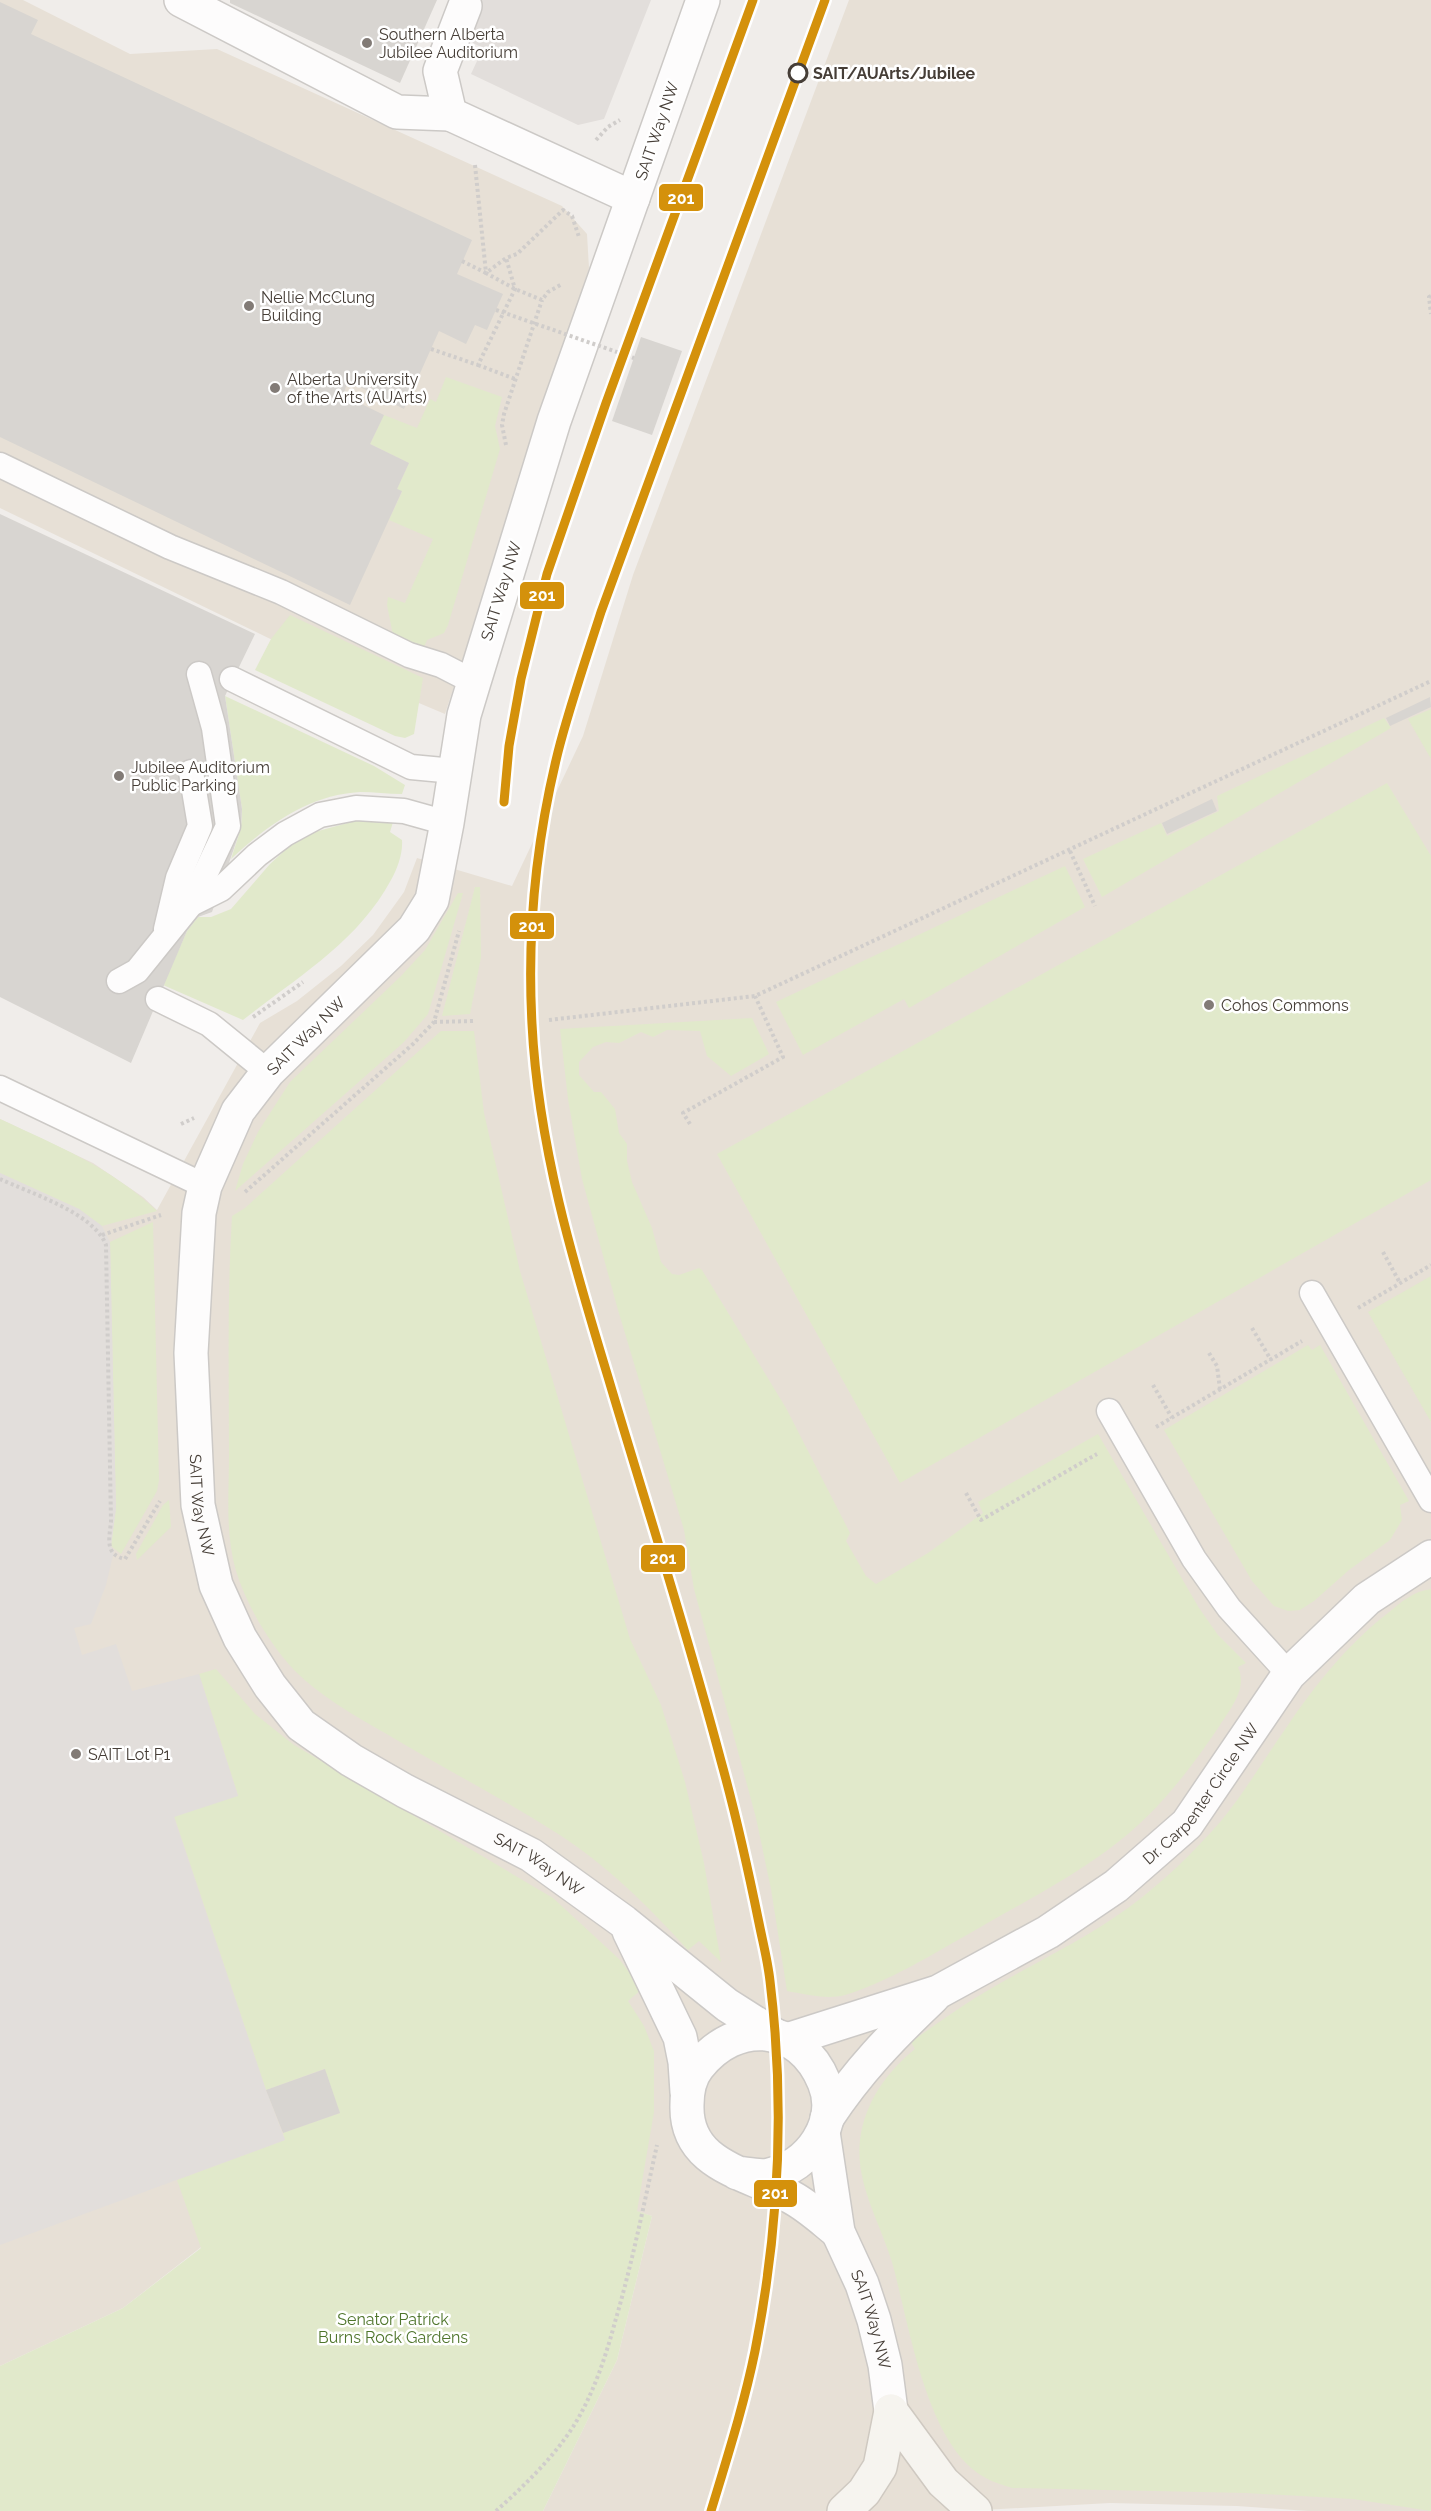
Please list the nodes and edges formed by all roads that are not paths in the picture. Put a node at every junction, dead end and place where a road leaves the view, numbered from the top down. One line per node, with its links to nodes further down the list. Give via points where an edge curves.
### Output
1 (181, 0): 4 (street, via 397,112)
2 (703, 0): 5 (street, SAIT Way NW)
3 (465, 6): 4 (street, via 440,71)
4 (450, 114): 5 (street)
5 (633, 198): 9 (street, SAIT Way NW, via 554,421)
6 (0, 465): 9 (lane, via 170,547 281,592 408,656 441,665)
7 (199, 674): 13 (lane, via 214,728 228,826)
8 (232, 679): 10 (lane, via 411,767)
9 (474, 682): 10 (street, SAIT Way NW)
10 (454, 771): 12 (street, SAIT Way NW)
11 (191, 772): 14 (lane, via 200,826 178,878)
12 (447, 823): 13 (lane, via 404,811 356,808 320,815 285,834 221,889); 17 (street, SAIT Way NW, via 432,900 414,929)
13 (191, 904): 14 (lane)
14 (165, 937): 15 (lane, via 137,971)
15 (119, 981)
16 (158, 999): 17 (lane, via 209,1024)
17 (268, 1072): 19 (street, SAIT Way NW, via 238,1111)
18 (0, 1088): 19 (lane)
19 (205, 1186): 25 (street, SAIT Way NW, via 199,1213 191,1353 198,1505 216,1585 240,1638 301,1725 405,1791 531,1856)
20 (1312, 1293): 22 (lane)
21 (1109, 1411): 24 (lane, via 1194,1559 1229,1608)
22 (1431, 1500)
23 (1431, 1557): 24 (street, Dr. Carpenter Circle NW, via 1367,1599)
24 (1289, 1674): 26 (street, Dr. Carpenter Circle NW, via 1187,1824 1116,1886 1048,1932)
25 (624, 1922): 27 (street, SAIT Way NW, via 727,2005); 28 (street, via 680,2037)
26 (938, 1992): 27 (street); 29 (street, via 851,2082)
27 (781, 2038): 28 (street, via 754,2032 720,2044 694,2072); 29 (street, via 807,2054 824,2082)
28 (687, 2094): 30 (street, via 686,2113 693,2136 704,2152)
29 (825, 2125): 30 (street, via 811,2151 793,2166 768,2175); 31 (street)
30 (737, 2173): 31 (street, via 791,2196)
31 (838, 2232): 32 (street, SAIT Way NW, via 874,2320)
32 (891, 2411): 33 (street, via 880,2467 864,2492); 34 (street, via 943,2482)
33 (844, 2511)
34 (975, 2511)

